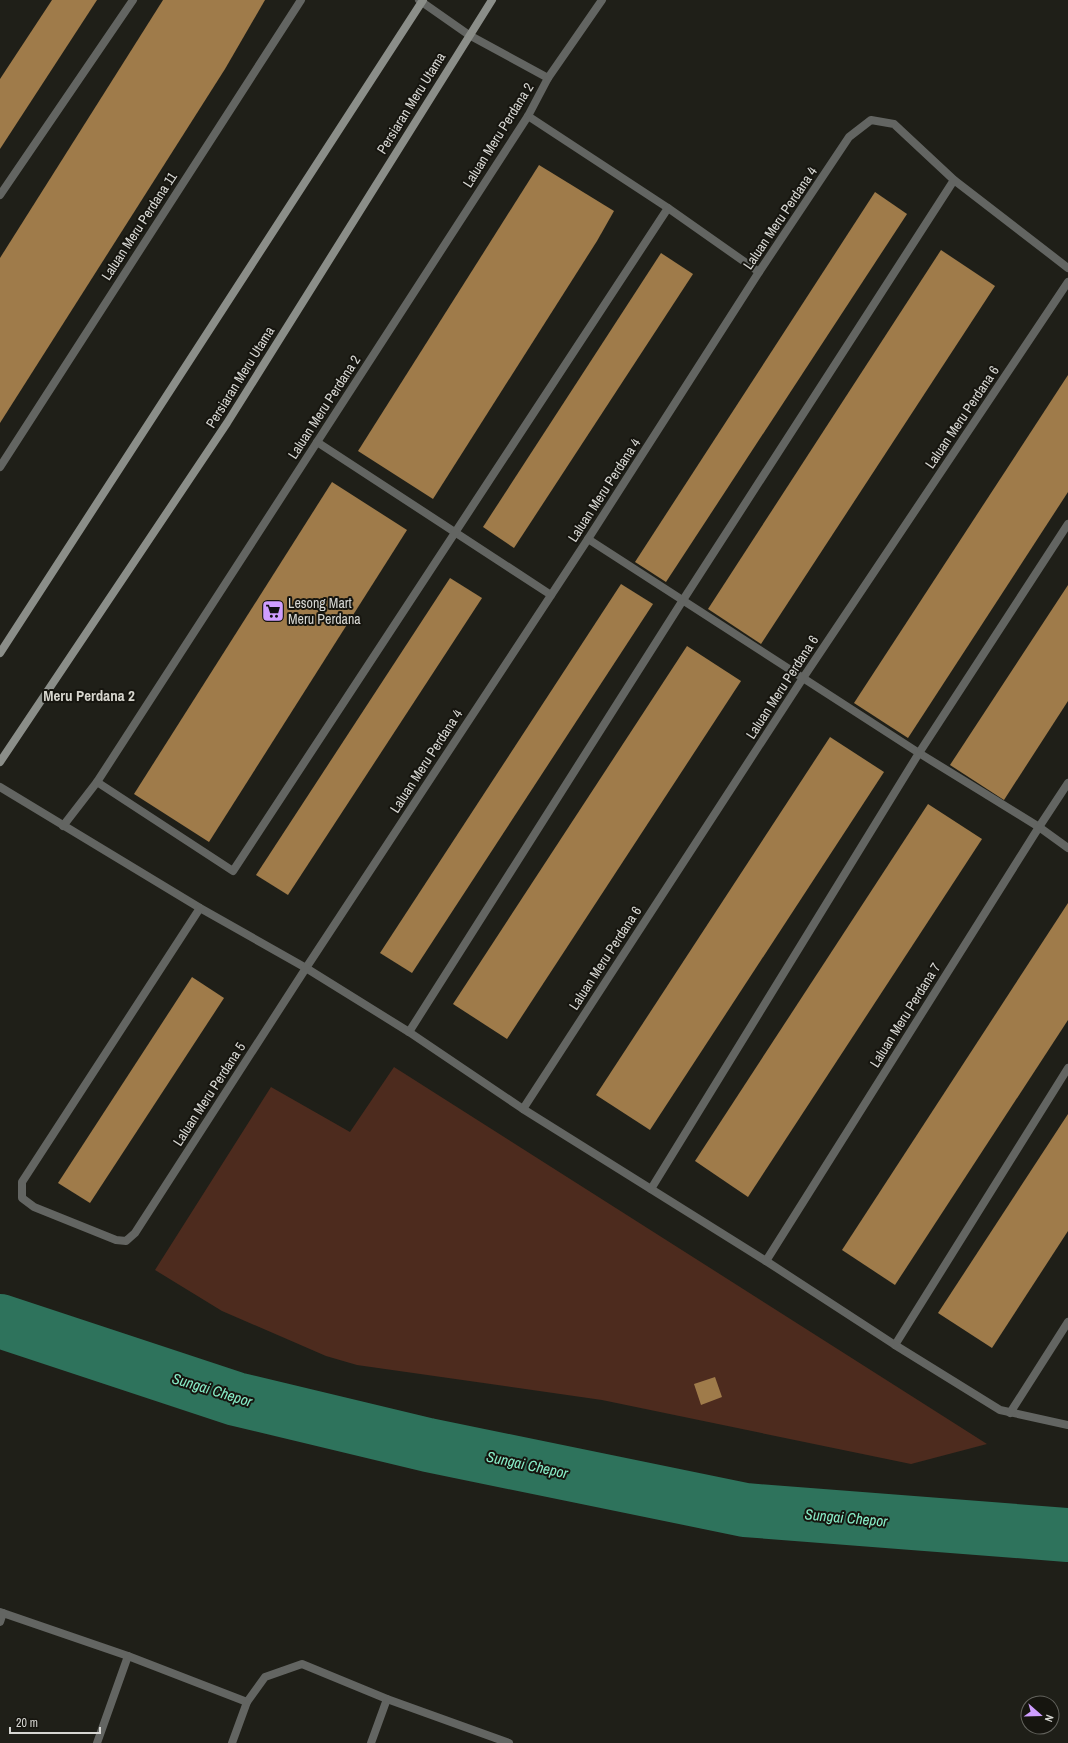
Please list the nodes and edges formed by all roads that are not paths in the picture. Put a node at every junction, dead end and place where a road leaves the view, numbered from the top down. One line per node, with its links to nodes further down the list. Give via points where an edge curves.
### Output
1 (133, 0): 10 (street)
2 (301, 0): 16 (street, Laluan Meru Perdana 11)
3 (492, 0): 6 (street, Persiaran Meru Utama)
4 (602, 0): 7 (street, Laluan Meru Perdana 2)
5 (421, 1): 6 (street); 22 (street)
6 (469, 35): 7 (street); 25 (street, Persiaran Meru Utama, via 228,423)
7 (548, 78): 8 (street, Laluan Meru Perdana 2)
8 (528, 116): 11 (street); 15 (street, Laluan Meru Perdana 2)
9 (954, 180): 12 (street, Laluan Meru Perdana 4); 13 (street, Laluan Meru Perdana 4, via 894,124 871,120 849,137); 21 (street)
10 (0, 195)
11 (668, 208): 13 (street); 18 (street)
12 (1068, 268)
13 (759, 272): 19 (street, Laluan Meru Perdana 4)
14 (1068, 282): 23 (street, Laluan Meru Perdana 6)
15 (317, 442): 18 (street); 26 (street, Laluan Meru Perdana 2)
16 (0, 467)
17 (1068, 524): 24 (street)
18 (455, 532): 20 (street); 26 (street, via 233,871)
19 (588, 539): 20 (street, Laluan Meru Perdana 4); 21 (street)
20 (551, 595): 33 (street, Laluan Meru Perdana 4)
21 (683, 600): 23 (street); 34 (street)
22 (0, 653)
23 (803, 678): 24 (street); 36 (street, Laluan Meru Perdana 6)
24 (919, 753): 30 (street); 37 (street)
25 (0, 762)
26 (97, 782): 29 (street, Laluan Meru Perdana 2)
27 (1068, 783): 30 (street, Laluan Meru Perdana 7)
28 (0, 787): 29 (street)
29 (63, 826): 32 (street)
30 (1039, 827): 31 (street); 38 (street, Laluan Meru Perdana 7)
31 (1068, 848)
32 (200, 908): 33 (street); 33 (street, Laluan Meru Perdana 5, via 22,1182 22,1198 34,1207 116,1240 126,1241 135,1233)
33 (306, 968): 34 (street)
34 (409, 1032): 36 (street)
35 (1068, 1068): 40 (street)
36 (523, 1109): 37 (street)
37 (651, 1190): 38 (street)
38 (766, 1261): 40 (street)
39 (1068, 1322): 41 (street)
40 (895, 1345): 41 (street, via 1000,1410)
41 (1010, 1413): 42 (street)
42 (1068, 1425)
43 (2, 1612): 44 (street); 45 (street)
44 (0, 1622)
45 (128, 1656): 47 (street); 48 (street)
46 (387, 1699): 47 (street, via 302,1664 265,1678); 50 (street); 51 (street)
47 (247, 1702): 49 (street)
48 (97, 1743)
49 (232, 1743)
50 (371, 1743)
51 (508, 1743)

